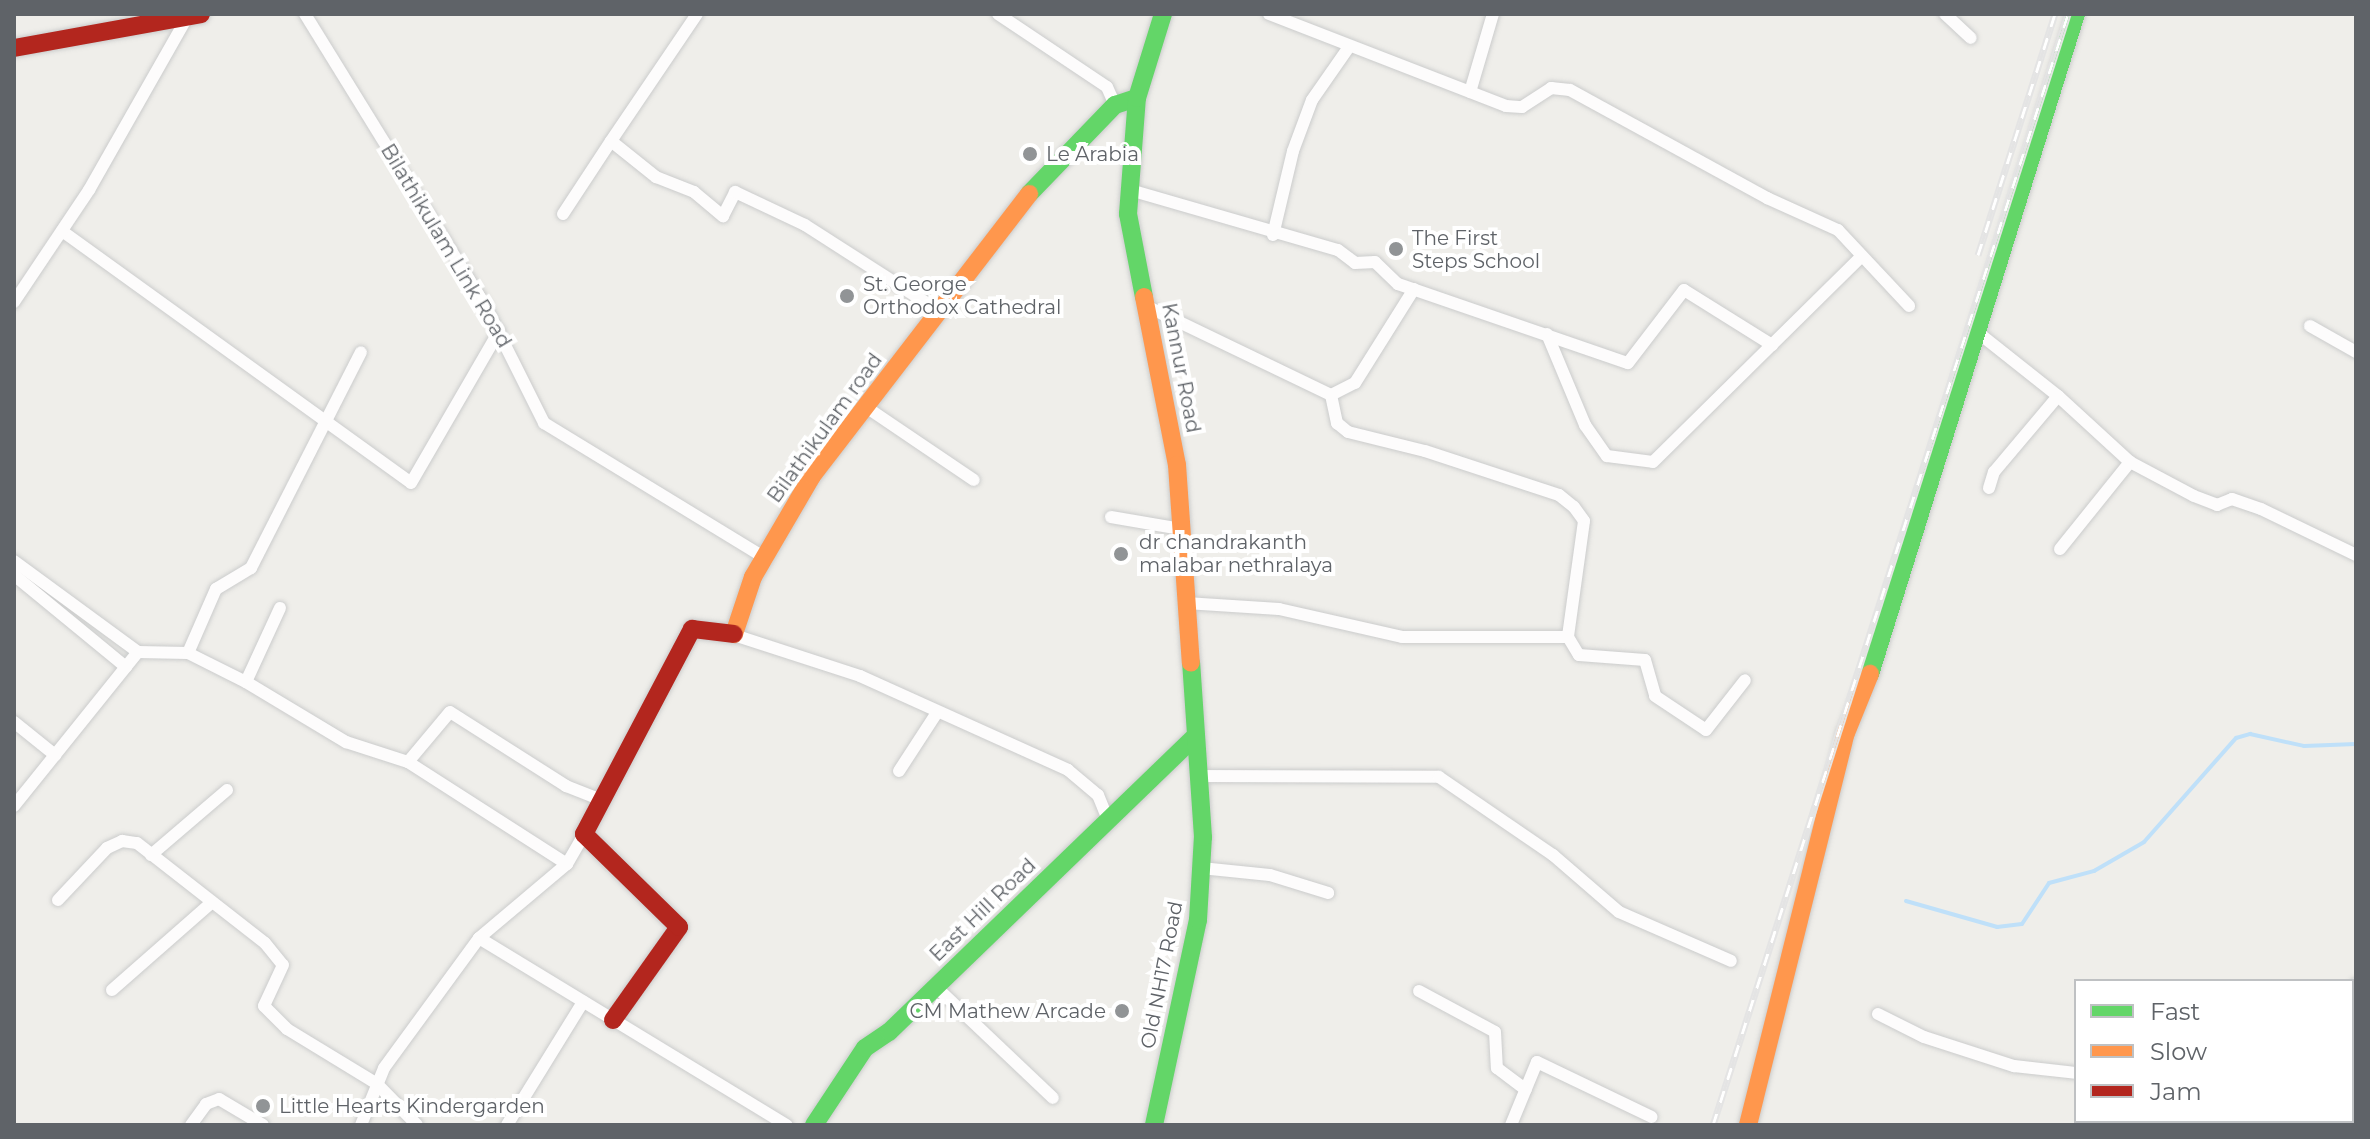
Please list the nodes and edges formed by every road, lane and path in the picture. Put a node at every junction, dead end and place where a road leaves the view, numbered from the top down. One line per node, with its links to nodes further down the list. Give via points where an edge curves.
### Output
1 (305, 14): 28 (street, Bilathikulam Link Road)
2 (697, 14): 16 (street)
3 (998, 14): 15 (street, via 1107,87)
4 (1163, 14): 14 (street, Kannur Road)
5 (1269, 14): 11 (street)
6 (1493, 14): 13 (street)
7 (1945, 14): 10 (street)
8 (2076, 14): 29 (street)
9 (194, 15): 12 (street); 19 (street)
10 (1971, 38)
11 (1349, 47): 13 (street); 20 (street, via 1312,100 1293,151)
12 (14, 48)
13 (1470, 92): 21 (street, via 1522,107 1551,88 1570,90 1767,198 1838,230)
14 (1137, 98): 15 (street, Bilathikulam road); 17 (street, Kannur Road)
15 (1115, 105): 26 (street, Bilathikulam road, via 1030,192)
16 (611, 141): 18 (street); 26 (street, via 656,177 694,192 723,216 735,192 805,225)
17 (1130, 190): 20 (street, via 1235,218); 24 (street, Kannur Road, via 1128,214)
18 (563, 214)
19 (62, 231): 23 (street); 37 (street)
20 (1273, 235): 22 (street, via 1338,250 1355,263 1375,262 1398,284)
21 (1862, 256): 25 (street); 31 (street)
22 (1414, 289): 30 (street); 34 (street, via 1355,383)
23 (14, 302)
24 (1146, 306): 34 (street); 42 (street, Kannur Road, via 1177,465)
25 (1909, 306)
26 (939, 311): 36 (street, Bilathikulam road)
27 (2310, 326): 33 (street)
28 (499, 331): 37 (street, via 411,483); 45 (street, Bilathikulam Link Road, via 544,423)
29 (1976, 331): 35 (street); 97 (street, via 1859,710 1846,733)
30 (1547, 334): 31 (street, via 1628,363 1684,290); 31 (street, via 1585,425 1607,456 1653,462)
31 (1772, 345)
32 (361, 352): 37 (street)
33 (2356, 352)
34 (1331, 395): 51 (street, via 1337,423 1348,432 1559,495 1574,507 1584,521)
35 (2058, 396): 38 (street); 40 (street, via 1994,472)
36 (866, 407): 39 (street); 45 (street, Bilathikulam road, via 793,502)
37 (326, 420): 53 (street, via 251,568 216,589)
38 (2130, 462): 43 (street); 44 (street, via 2194,496 2217,505 2232,499 2261,509)
39 (974, 480)
40 (1989, 488)
41 (1111, 517): 42 (street)
42 (1181, 529): 48 (street, Kannur Road)
43 (2060, 549)
44 (2356, 555)
45 (767, 559): 50 (street, Bilathikulam road, via 753,577)
46 (14, 561): 52 (street)
47 (14, 575): 54 (street)
48 (1186, 603): 51 (street, via 1279,609 1402,637); 59 (street, Kannur Road)
49 (280, 608): 56 (street)
50 (734, 635): 57 (street, via 860,676); 65 (street, via 692,629)
51 (1568, 637): 55 (street, via 1579,655 1645,660 1655,696 1706,730)
52 (138, 652): 53 (street); 54 (street)
53 (188, 653): 56 (street)
54 (126, 667): 60 (street)
55 (1745, 680)
56 (246, 682): 61 (street, via 346,742)
57 (936, 714): 62 (street); 67 (street, via 1068,770 1098,795)
58 (14, 722): 60 (street)
59 (1195, 736): 63 (street, Old NH17 Road); 67 (street, East Hill Road)
60 (55, 755): 66 (street)
61 (408, 762): 65 (street, via 450,712 566,786); 70 (street)
62 (899, 771)
63 (1198, 776): 71 (street, Old NH17 Road); 76 (street, via 1439,777 1553,855 1619,912)
64 (227, 790): 69 (street)
65 (604, 801): 68 (street)
66 (14, 806)
67 (1108, 820): 77 (street, East Hill Road)
68 (584, 834): 70 (street); 82 (street, via 679,927)
69 (151, 855): 73 (street, via 122,841 107,848); 74 (street)
70 (567, 864): 75 (street)
71 (1201, 868): 72 (street, via 1270,875); 95 (street, Old NH17 Road, via 1198,920)
72 (1328, 893)
73 (58, 900)
74 (212, 902): 78 (street); 84 (street, via 265,943 283,965 264,1006 287,1029)
75 (479, 938): 80 (street); 84 (street)
76 (1731, 961)
77 (936, 987): 86 (street); 94 (street, East Hill Road, via 865,1048)
78 (112, 990)
79 (1419, 991): 85 (street, via 1495,1032 1497,1068)
80 (583, 1002): 82 (street); 92 (street)
81 (1878, 1014): 83 (street, via 1924,1037 2014,1066)
82 (613, 1020): 93 (street)
83 (2074, 1073)
84 (377, 1084): 90 (street); 91 (street)
85 (1526, 1090): 87 (street, via 1537,1062); 96 (street)
86 (1053, 1098)
87 (1652, 1117)
88 (191, 1125): 89 (street, via 206,1104 219,1099)
89 (263, 1125)
90 (361, 1125)
91 (417, 1125)
92 (507, 1125)
93 (787, 1125)
94 (814, 1125)
95 (1154, 1125)
96 (1511, 1125)
97 (1748, 1125)

